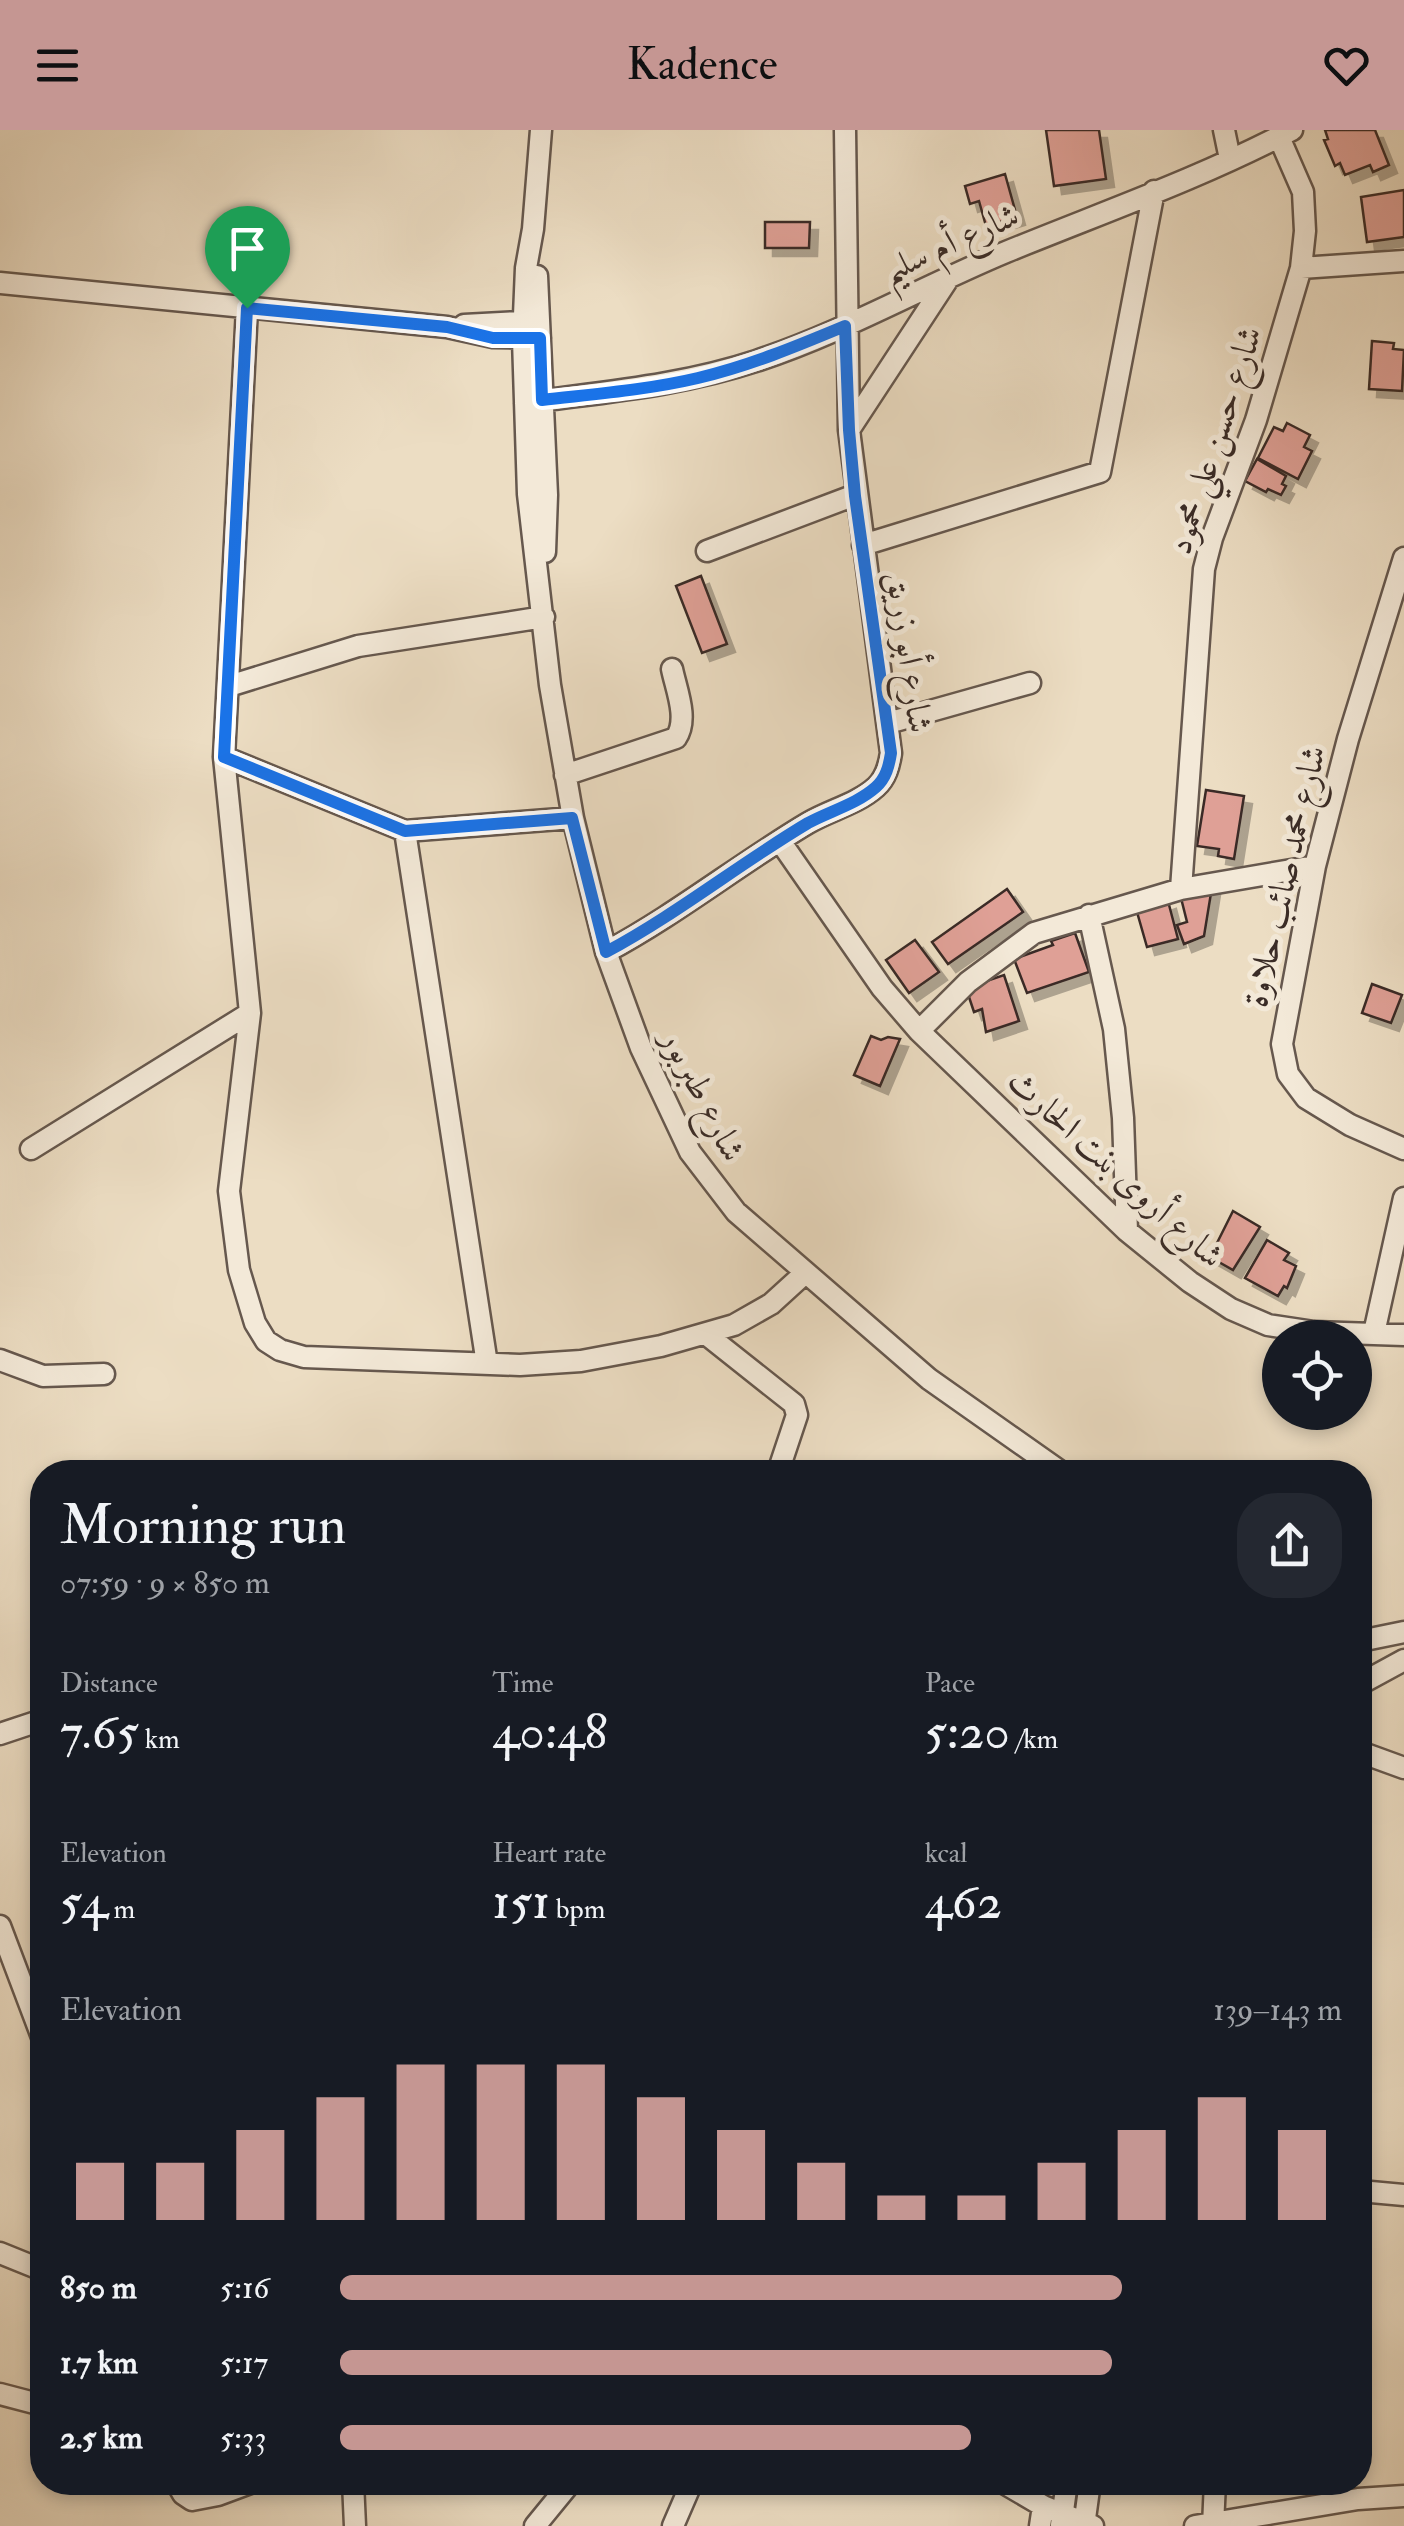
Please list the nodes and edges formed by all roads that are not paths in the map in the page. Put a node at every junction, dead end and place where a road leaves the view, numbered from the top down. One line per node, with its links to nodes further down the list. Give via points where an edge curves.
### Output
1 (540, 130): 13 (street, شارع طبربور)
2 (845, 130): 12 (street, شارع أبو زريق)
3 (1224, 130): 5 (street)
4 (1286, 133): 5 (street, شارع أم سليم); 8 (street, شارع حسن علي محمود, via 1303,192)
5 (1230, 159): 6 (street, شارع أم سليم)
6 (1154, 191): 9 (street, شارع أم سليم); 17 (street, via 1100,472)
7 (1404, 261): 8 (street)
8 (1302, 268): 31 (street, شارع حسن علي محمود, via 1204,570)
9 (951, 274): 12 (street, شارع أم سليم); 15 (street)
10 (0, 283): 11 (street)
11 (247, 308): 13 (street); 23 (street)
12 (845, 326): 14 (street, شارع أم سليم, via 698,378 593,404); 15 (street, شارع أبو زريق)
13 (532, 330): 14 (street, شارع طبربور)
14 (534, 408): 20 (street, شارع طبربور, via 547,496)
15 (849, 430): 16 (street, شارع أبو زريق)
16 (855, 496): 17 (street, شارع أبو زريق); 18 (street)
17 (862, 545): 24 (street, شارع أبو زريق)
18 (707, 551)
19 (1404, 558): 30 (street, شارع محمد صائب حلاوة)
20 (543, 606): 23 (street, via 358,646); 26 (street, شارع طبربور)
21 (672, 668): 26 (street, via 682,719 676,738)
22 (1030, 683): 24 (street)
23 (229, 686): 25 (street)
24 (888, 723): 29 (street, شارع أبو زريق, via 891,753 879,785)
25 (224, 757): 28 (street); 34 (street)
26 (565, 776): 27 (street, شارع طبربور)
27 (572, 818): 28 (street); 33 (street, شارع طبربور)
28 (405, 831): 45 (street)
29 (780, 841): 33 (street, شارع أبو زريق); 35 (street, شارع أروى بنت الحارث)
30 (1315, 866): 31 (street); 36 (street, شارع محمد صائب حلاوة, via 1282,1058 1306,1098)
31 (1181, 889): 32 (street)
32 (1089, 915): 35 (street, via 1034,933 1012,948); 39 (street, via 1114,1029)
33 (606, 952): 40 (street, شارع طبربور, via 656,1086 690,1152 736,1212)
34 (250, 1013): 37 (street); 45 (street, via 229,1191 254,1324 266,1341 304,1357)
35 (919, 1031): 39 (street, شارع أروى بنت الحارث)
36 (1404, 1149)
37 (31, 1150)
38 (1404, 1198): 41 (street)
39 (1128, 1231): 41 (street, شارع أروى بنت الحارث, via 1214,1300 1249,1318 1288,1330)
40 (804, 1273): 43 (street, via 762,1310); 48 (street, شارع طبربور, via 952,1397)
41 (1374, 1333): 42 (street, شارع أروى بنت الحارث)
42 (1404, 1334)
43 (707, 1335): 45 (street, via 581,1361); 47 (street, via 794,1404 797,1414)
44 (0, 1360): 46 (street, via 44,1376)
45 (487, 1364)
46 (104, 1374)
47 (782, 1460)
48 (1044, 1460)
49 (1404, 1660): 50 (street)
50 (1372, 1677)
51 (30, 1710): 52 (street)
52 (0, 1721)
53 (30, 1724): 54 (street)
54 (0, 1734)
55 (1372, 1756): 56 (street)
56 (1404, 1768)
57 (0, 1926): 58 (street)
58 (7, 1965): 59 (street)
59 (30, 2012)
60 (1372, 2192): 61 (street)
61 (1404, 2195)
62 (0, 2252): 63 (street)
63 (30, 2265)
64 (0, 2394): 65 (street)
65 (30, 2402)
66 (184, 2495): 67 (street)
67 (209, 2495)
68 (354, 2495): 79 (street)
69 (560, 2495): 80 (street)
70 (686, 2495): 81 (street)
71 (1020, 2495): 76 (street)
72 (1089, 2495): 77 (street)
73 (1212, 2495): 78 (street)
74 (1404, 2496): 75 (street)
75 (1323, 2504): 78 (street); 82 (street)
76 (1052, 2518): 77 (street)
77 (1087, 2525)
78 (1207, 2525)
79 (355, 2526)
80 (534, 2526)
81 (673, 2526)
82 (1326, 2526)

